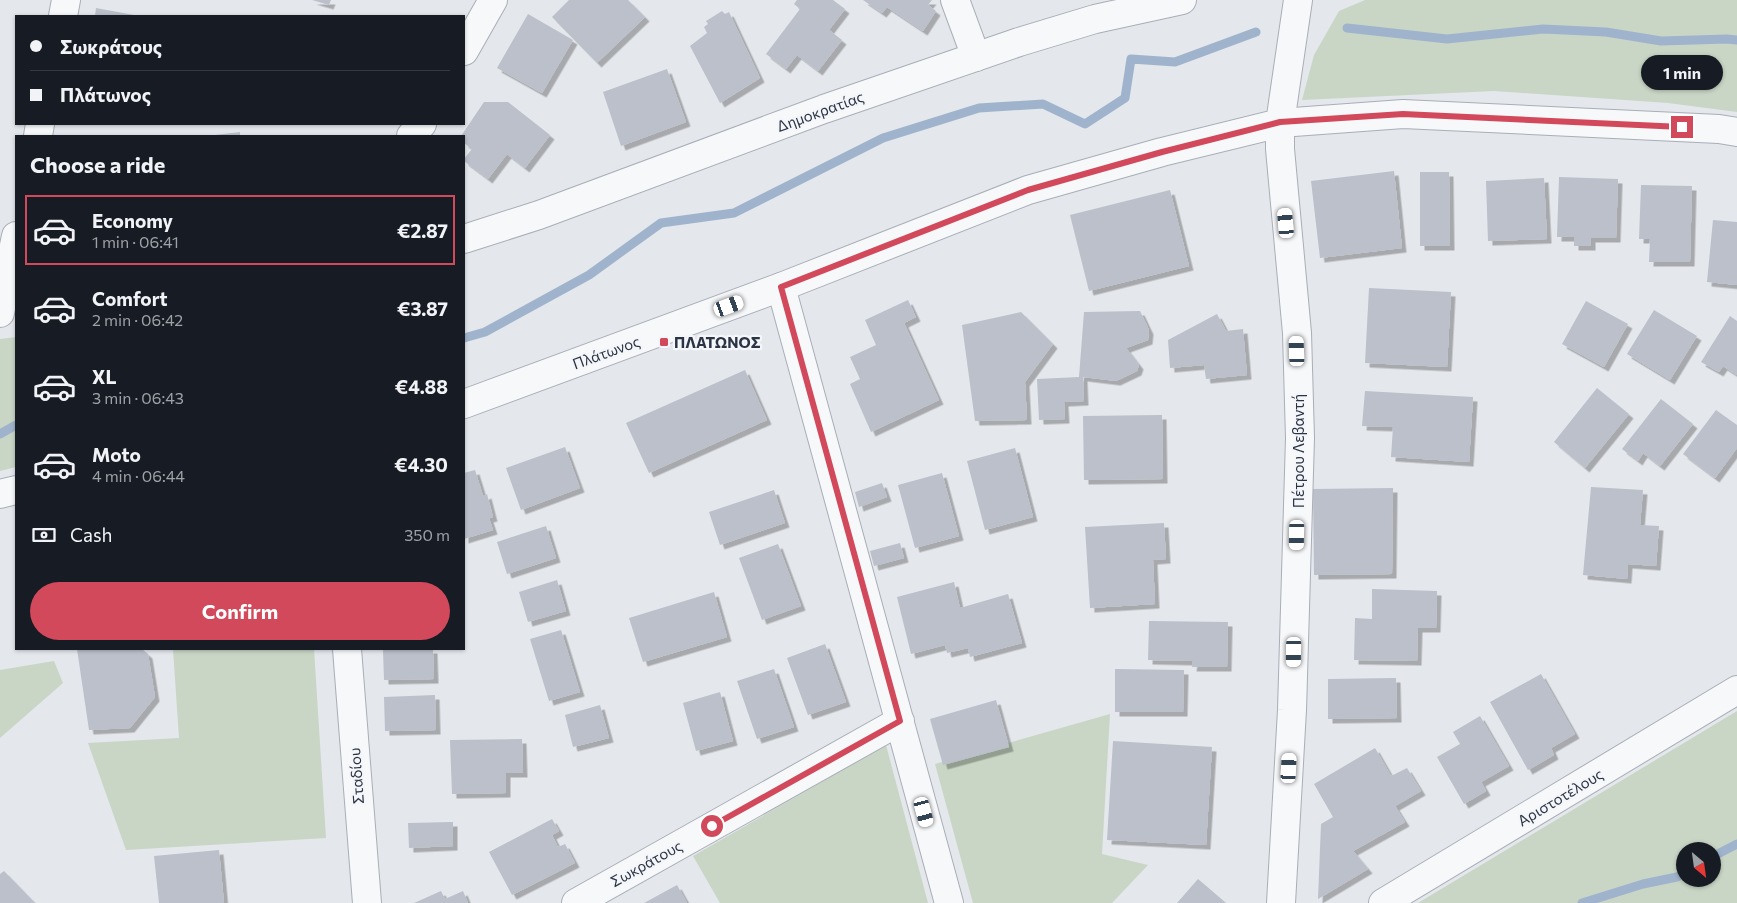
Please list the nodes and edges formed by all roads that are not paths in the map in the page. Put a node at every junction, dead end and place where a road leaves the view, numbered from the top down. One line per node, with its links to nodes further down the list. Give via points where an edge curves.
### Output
1 (66, 0): 6 (street)
2 (493, 0): 7 (street)
3 (955, 0): 8 (street)
4 (1182, 0): 8 (street, Δημοκρατίας, via 1094,19)
5 (1298, 0): 9 (street, Πέτρου Λεβαντή)
6 (63, 15)
7 (465, 49)
8 (976, 57): 11 (street, Δημοκρατίας)
9 (1280, 122): 10 (street, Πλάτωνος, via 1403,114); 13 (street, Πλάτωνος, via 1028,190); 26 (street, Πέτρου Λεβαντή, via 1297,333 1300,438 1292,710)
10 (1737, 132)
11 (465, 240)
12 (15, 241): 14 (street)
13 (781, 287): 17 (street, Πλάτωνος); 22 (street)
14 (0, 313)
15 (15, 319): 16 (street)
16 (0, 322)
17 (465, 404)
18 (15, 490): 19 (street)
19 (0, 494)
20 (347, 650): 23 (street, Σταδίου)
21 (1737, 690): 27 (street, Αριστοτέλους)
22 (900, 721): 24 (street, Σωκράτους); 25 (street)
23 (366, 903)
24 (576, 903)
25 (949, 903)
26 (1281, 903)
27 (1383, 903)

